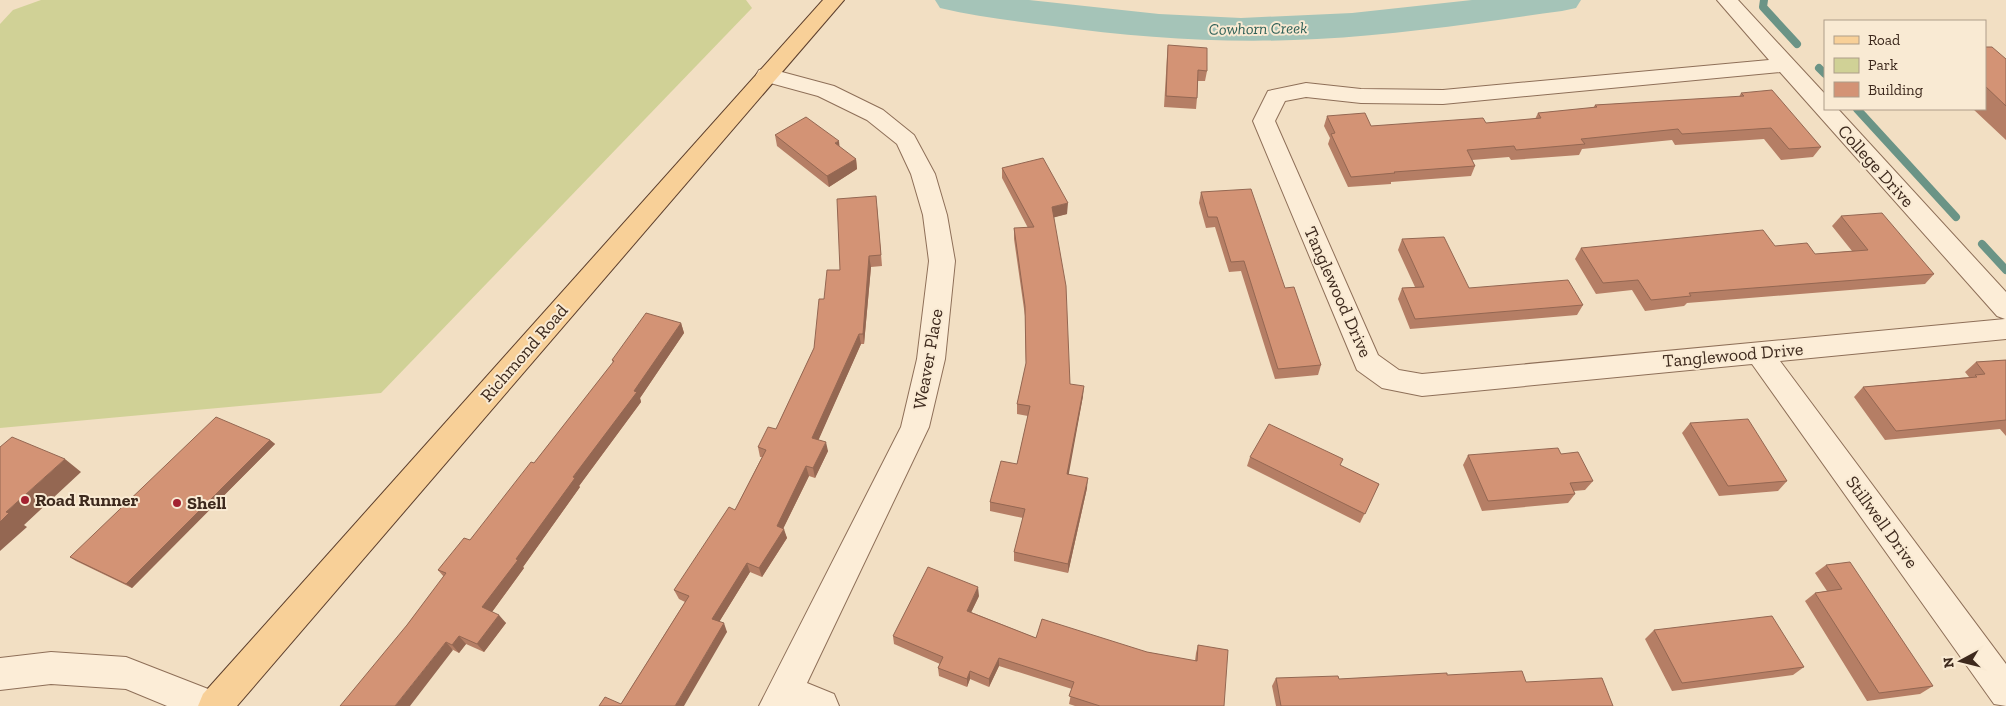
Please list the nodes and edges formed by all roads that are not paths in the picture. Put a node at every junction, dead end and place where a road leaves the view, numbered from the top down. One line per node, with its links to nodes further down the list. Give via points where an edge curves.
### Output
1 (831, 3): 4 (main road, Richmond Road)
2 (1730, 4): 3 (street, College Drive)
3 (1784, 65): 5 (street, College Drive); 9 (street, Tanglewood Drive, via 1443,97 1361,96 1306,90 1276,96 1264,121 1367,362 1392,380 1422,385)
4 (767, 76): 12 (street, Weaver Place, via 826,90 875,115 906,140 923,174 935,215 942,261 931,359 915,428); 14 (main road, Richmond Road)
5 (1824, 109)
6 (1825, 110): 7 (street, College Drive)
7 (2006, 309)
8 (2006, 329): 9 (street, Tanglewood Drive)
9 (1758, 352): 11 (street, Stillwell Drive)
10 (0, 674): 13 (street, via 51,668 126,673)
11 (2006, 692)
12 (781, 698): 15 (street)
13 (209, 706)
14 (215, 706)
15 (822, 706)

